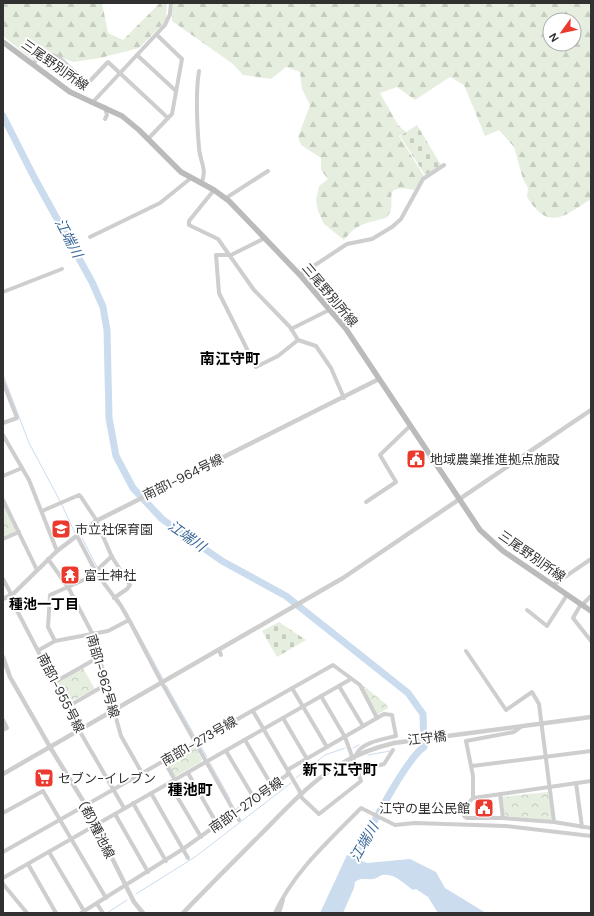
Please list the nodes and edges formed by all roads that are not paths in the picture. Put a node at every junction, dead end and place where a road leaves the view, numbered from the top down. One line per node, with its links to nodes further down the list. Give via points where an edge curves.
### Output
1 (170, 3): 2 (street, via 169,20)
2 (156, 35): 4 (street); 8 (street, via 182,59)
3 (3, 42): 5 (main road, 三尾野別所線)
4 (137, 55): 7 (street); 8 (street)
5 (32, 64): 7 (street, via 45,56 59,57 89,82 108,62); 9 (main road, 三尾野別所線, via 66,90)
6 (199, 71): 17 (street, via 199,150 205,173)
7 (120, 73): 9 (street); 12 (street)
8 (176, 91): 12 (street, via 172,114)
9 (92, 103): 10 (main road, 三尾野別所線)
10 (105, 107): 11 (main road, 三尾野別所線); 11 (street, via 106,118)
11 (116, 112): 13 (main road, 三尾野別所線)
12 (168, 118): 13 (street)
13 (148, 139): 16 (main road, 三尾野別所線, via 173,166)
14 (444, 165): 24 (street, via 423,180 401,219 392,227 372,239 347,244)
15 (268, 170): 19 (street)
16 (191, 178): 17 (main road, 三尾野別所線); 20 (street, via 160,203)
17 (201, 184): 18 (main road, 三尾野別所線)
18 (214, 190): 19 (main road, 三尾野別所線); 22 (street, via 189,224 218,239)
19 (226, 198): 21 (main road, 三尾野別所線)
20 (90, 237)
21 (265, 238): 22 (street); 24 (main road, 三尾野別所線)
22 (230, 256): 27 (street, via 254,290); 28 (street, via 216,255 219,293 256,367 278,356)
23 (62, 269): 25 (street)
24 (300, 276): 26 (main road, 三尾野別所線)
25 (3, 292)
26 (331, 309): 27 (street); 29 (main road, 三尾野別所線)
27 (291, 329): 28 (street)
28 (298, 340): 31 (street, via 316,346 331,368)
29 (379, 380): 31 (street, 南部1-964号線); 34 (main road, 三尾野別所線)
30 (3, 382): 33 (street, via 17,418)
31 (344, 398): 42 (street, 南部1-964号線)
32 (591, 410): 39 (street)
33 (3, 423)
34 (410, 426): 39 (main road, 三尾野別所線); 40 (street, via 380,455 396,482)
35 (3, 435): 36 (street)
36 (22, 468): 37 (street); 41 (street)
37 (3, 476)
38 (3, 500): 43 (street)
39 (459, 500): 53 (main road, 三尾野別所線, via 480,530 493,543); 74 (street, via 307,600 220,653)
40 (366, 502)
41 (42, 511): 42 (street, via 79,495); 46 (street)
42 (96, 521): 44 (street, 南部1-964号線); 47 (street)
43 (19, 532): 45 (street); 50 (street)
44 (77, 536): 46 (street, 南部1-964号線); 51 (street)
45 (3, 539)
46 (57, 551): 48 (street, 南部1-964号線)
47 (112, 556): 51 (street); 58 (street, via 130,585)
48 (48, 559): 50 (street, 南部1-964号線); 54 (street, 南部1-962号線)
49 (591, 559): 53 (street)
50 (37, 570): 55 (street, 南部1-964号線)
51 (96, 572): 54 (street); 58 (street)
52 (3, 578): 55 (street, 南部1-955号線)
53 (553, 585): 56 (main road, 三尾野別所線)
54 (68, 587): 64 (street, 南部1-962号線); 65 (street, via 50,595 48,627)
55 (11, 595): 59 (street, 南部1-964号線); 67 (street, 南部1-955号線)
56 (567, 595): 60 (main road, 三尾野別所線); 61 (street, via 547,626)
57 (591, 596): 60 (street)
58 (114, 598): 63 (street)
59 (3, 599)
60 (581, 605): 62 (main road, 三尾野別所線); 66 (street, via 573,618)
61 (527, 610)
62 (591, 611)
63 (128, 620): 64 (street, via 108,631); 74 (street)
64 (93, 635): 65 (street); 69 (street, 南部1-962号線)
65 (55, 641): 67 (street)
66 (591, 641)
67 (39, 650): 73 (street, 南部1-955号線)
68 (466, 651): 87 (street, via 506,710 532,692 539,704)
69 (99, 656): 73 (street); 75 (street, 南部1-962号線)
70 (3, 657): 71 (street, (都)種池線)
71 (4, 663): 96 (street, (都)種池線)
72 (351, 679): 76 (street); 77 (street, 南部1-273号線, via 333,665); 85 (street, 南部1-273号線, via 360,685)
73 (55, 682): 79 (street, 南部1-955号線)
74 (162, 683): 81 (street); 95 (street)
75 (107, 684): 79 (street); 81 (street, 南部1-962号線)
76 (339, 686): 78 (street); 88 (street)
77 (292, 688): 80 (street); 82 (street, 南部1-273号線)
78 (321, 696): 80 (street); 93 (street)
79 (67, 707): 92 (street, 南部1-955号線)
80 (303, 707): 84 (street); 97 (street)
81 (114, 710): 92 (street); 109 (street, 南部1-962号線, via 121,736)
82 (253, 711): 90 (street); 95 (street, 南部1-273号線)
83 (591, 717): 87 (street, 江守橋)
84 (283, 718): 90 (street); 103 (street)
85 (377, 718): 88 (street, 南部1-270号線); 101 (street, via 384,714 392,715 396,736 364,746)
86 (3, 720): 91 (street, via 7,728)
87 (542, 724): 89 (street, 江守橋); 102 (street)
88 (363, 726): 93 (street, 南部1-270号線)
89 (522, 726): 101 (street, 江守橋, via 394,743 375,747); 106 (street, via 514,732 466,741)
90 (264, 729): 94 (street); 108 (street)
91 (3, 730)
92 (79, 730): 96 (street); 118 (street, 南部1-955号線)
93 (345, 737): 97 (street, 南部1-270号線); 101 (street)
94 (245, 740): 99 (street); 116 (street)
95 (196, 743): 104 (street, 南部1-273号線); 105 (street)
96 (50, 747): 111 (street); 125 (street, (都)種池線)
97 (327, 747): 103 (street, 南部1-270号線)
98 (393, 750): 107 (street, via 384,764)
99 (226, 751): 105 (street); 122 (street)
100 (591, 751): 102 (street)
101 (354, 756): 107 (street); 120 (street, 江守橋, via 325,772)
102 (546, 757): 106 (street); 117 (street)
103 (307, 759): 108 (street, 南部1-270号線)
104 (164, 761): 109 (street, 南部1-273号線); 112 (street)
105 (206, 762): 110 (street); 127 (street)
106 (472, 766): 123 (street)
107 (358, 771): 120 (street, via 361,781 319,814)
108 (288, 772): 116 (street, 南部1-270号線); 120 (street)
109 (142, 773): 118 (street, 南部1-273号線)
110 (188, 773): 112 (street); 134 (street)
111 (3, 774)
112 (175, 780): 114 (street)
113 (591, 781): 115 (street)
114 (169, 783): 119 (street); 139 (street)
115 (576, 783): 117 (street); 136 (street)
116 (272, 786): 122 (street, 南部1-270号線)
117 (550, 787): 121 (street); 133 (street)
118 (114, 789): 125 (street, 南部1-273号線); 126 (street, 南部1-955号線)
119 (151, 794): 124 (street); 141 (street)
120 (300, 794): 159 (street, 江守橋)
121 (500, 794): 123 (street); 130 (street)
122 (254, 798): 127 (street, 南部1-270号線)
123 (473, 798): 130 (street, via 463,809 464,816)
124 (133, 803): 126 (street); 145 (street)
125 (85, 804): 131 (street, 南部1-273号線); 135 (street, (都)種池線)
126 (124, 808): 129 (street)
127 (235, 812): 132 (street); 134 (street, 南部1-270号線)
128 (3, 813): 131 (street, via 43,791)
129 (115, 814): 135 (street); 147 (street)
130 (503, 818): 133 (street)
131 (60, 819): 140 (street); 142 (street, 南部1-273号線)
132 (239, 820)
133 (554, 822): 136 (street)
134 (217, 824): 139 (street, 南部1-270号線)
135 (96, 825): 140 (street); 150 (street, (都)種池線)
136 (582, 827): 137 (street)
137 (591, 828)
138 (591, 836): 151 (street, via 505,826 416,823 395,825 361,808 307,863)
139 (201, 837): 141 (street, 南部1-270号線)
140 (72, 839): 143 (street); 152 (street)
141 (183, 849): 144 (street); 145 (street, 南部1-270号線)
142 (3, 852)
143 (49, 852): 146 (street); 154 (street)
144 (188, 858)
145 (166, 861): 147 (street, 南部1-270号線)
146 (28, 864): 148 (street); 156 (street)
147 (148, 872): 150 (street, 南部1-270号線)
148 (3, 878)
149 (3, 884): 155 (street)
150 (126, 886): 152 (street, 南部1-270号線); 158 (street, (都)種池線, via 137,908)
151 (285, 894): 160 (street); 161 (street)
152 (106, 898): 153 (street, 南部1-270号線)
153 (97, 904): 154 (street, 南部1-270号線); 157 (street)
154 (82, 912)
155 (27, 913)
156 (56, 913)
157 (103, 913)
158 (143, 913)
159 (183, 913)
160 (275, 913)
161 (279, 913)

